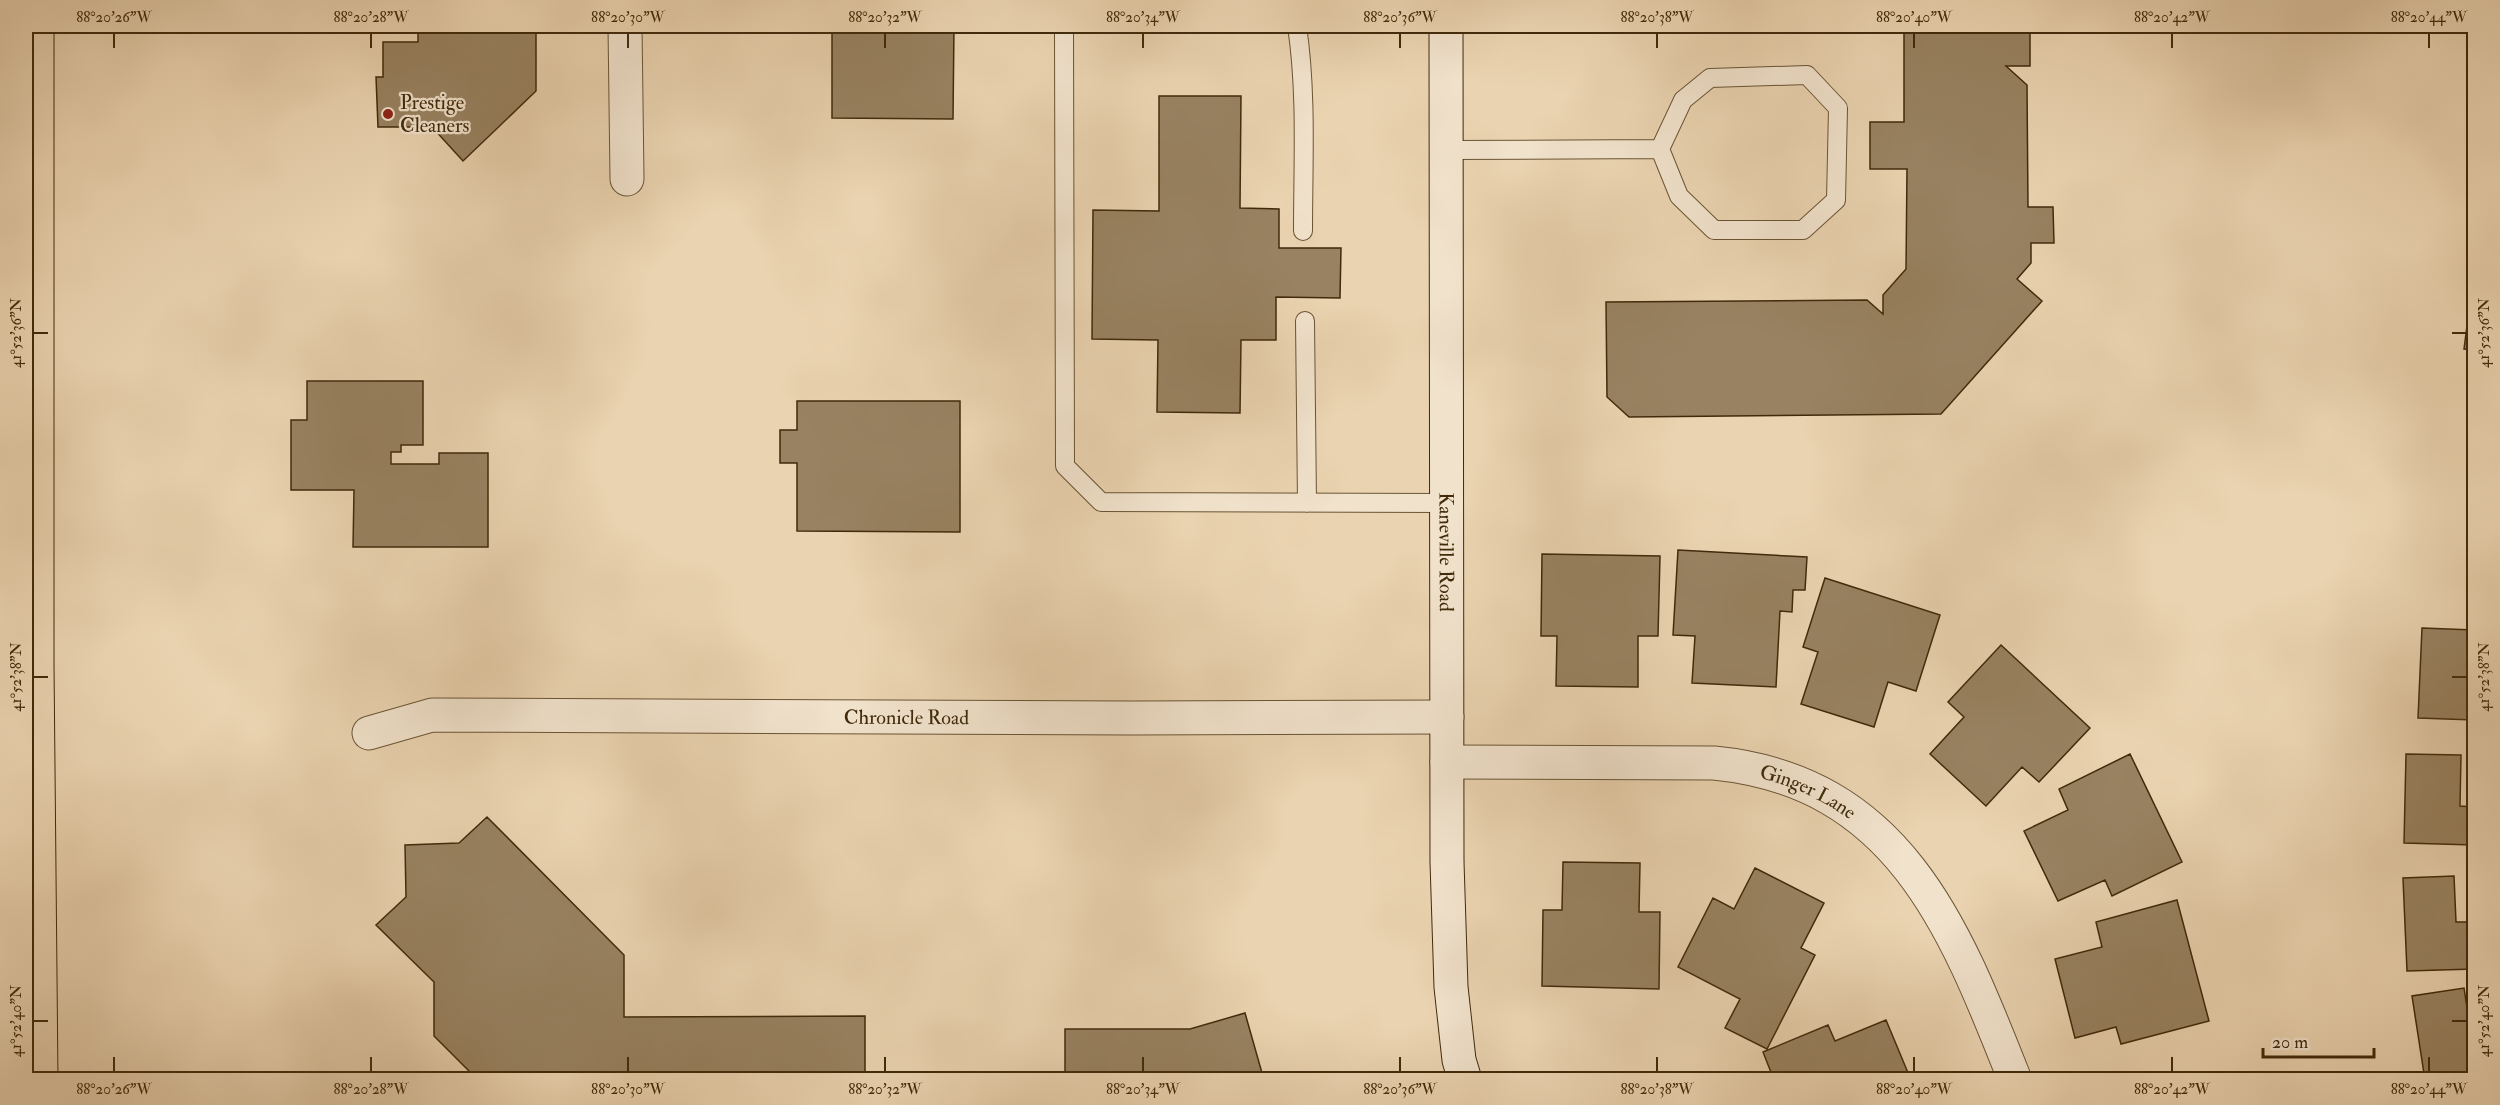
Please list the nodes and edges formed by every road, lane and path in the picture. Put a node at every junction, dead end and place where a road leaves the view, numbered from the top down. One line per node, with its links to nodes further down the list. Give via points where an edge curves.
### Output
1 (37, 26): 16 (main road)
2 (625, 26): 8 (street)
3 (1064, 26): 11 (lane, via 1065,466 1101,502)
4 (1297, 26): 9 (lane)
5 (1446, 26): 7 (street, Kaneville Road)
6 (1660, 149): 6 (lane, via 1679,196 1714,230 1803,230 1836,200 1838,108 1807,75 1710,78 1683,100); 7 (lane)
7 (1446, 150): 12 (street, Kaneville Road)
8 (627, 179)
9 (1303, 231)
10 (1305, 321): 11 (lane)
11 (1307, 503): 12 (lane)
12 (1447, 503): 13 (street, Kaneville Road)
13 (1447, 717): 14 (street, Chronicle Road, via 432,715); 15 (street, Kaneville Road)
14 (369, 733)
15 (1447, 762): 17 (street, Kaneville Road, via 1451,987); 18 (street, Ginger Lane, via 1714,763 1747,766 1799,782 1825,795 1878,833 1915,873 1976,982)
16 (41, 1080)
17 (1465, 1080)
18 (2015, 1080)

